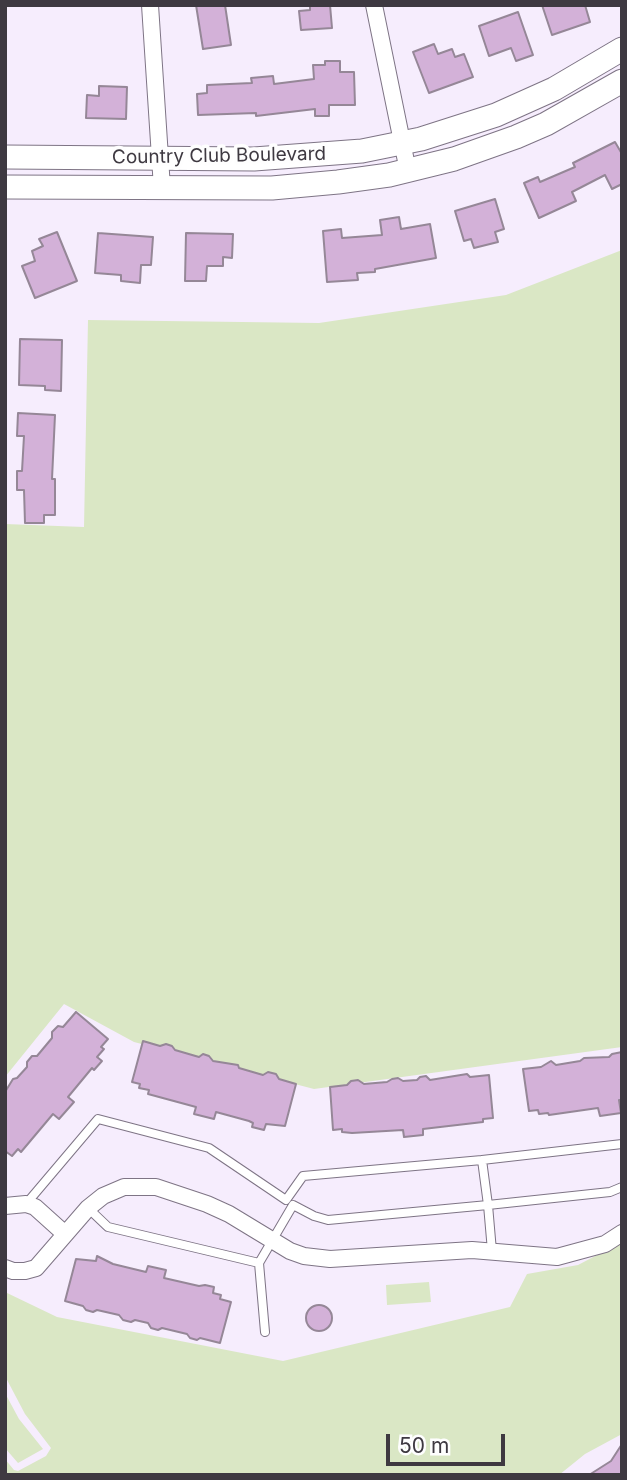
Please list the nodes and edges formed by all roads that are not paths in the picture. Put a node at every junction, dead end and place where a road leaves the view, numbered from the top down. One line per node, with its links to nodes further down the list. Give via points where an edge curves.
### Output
1 (150, 5): 7 (street)
2 (374, 5): 5 (street)
3 (622, 49): 5 (main road, Country Club Boulevard, via 554,89 496,115)
4 (622, 81): 8 (main road, Country Club Boulevard, via 516,137)
5 (401, 144): 7 (main road, Country Club Boulevard, via 313,156); 8 (street)
6 (5, 158): 7 (main road, Country Club Boulevard)
7 (160, 159): 10 (street)
8 (408, 171): 10 (main road, Country Club Boulevard, via 272,188)
9 (5, 187): 10 (main road, Country Club Boulevard)
10 (162, 188)
11 (622, 1144): 12 (lane)
12 (482, 1160): 14 (lane, via 303,1176); 16 (lane)
13 (622, 1187): 16 (lane)
14 (290, 1202): 15 (lane, via 209,1148 98,1119); 16 (lane, via 328,1220); 21 (lane)
15 (26, 1204): 17 (street); 20 (street)
16 (488, 1205): 22 (lane)
17 (5, 1206)
18 (88, 1208): 20 (street); 21 (street, via 124,1187 156,1187 229,1214); 23 (lane, via 108,1227)
19 (622, 1233): 22 (street, via 605,1244 556,1257)
20 (65, 1234): 24 (street, via 36,1268 24,1272)
21 (272, 1240): 22 (street, via 304,1256 330,1259); 23 (lane)
22 (493, 1253)
23 (259, 1263): 25 (lane)
24 (5, 1268)
25 (265, 1332)

